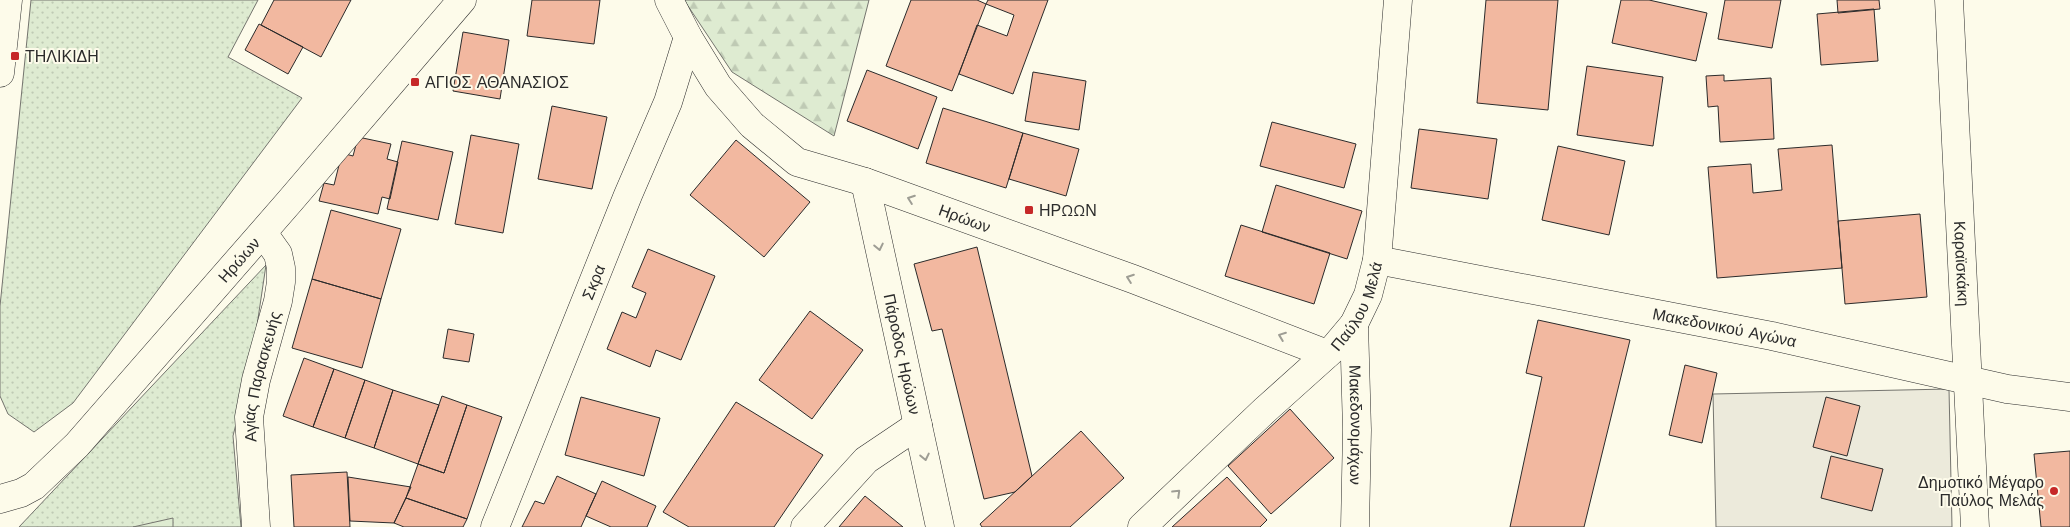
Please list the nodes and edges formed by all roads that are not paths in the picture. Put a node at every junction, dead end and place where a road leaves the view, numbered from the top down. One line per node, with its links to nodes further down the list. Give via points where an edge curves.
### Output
1 (8, 0): 7 (street)
2 (462, 0): 9 (street, Ηρώων)
3 (669, 0): 6 (street, Ηρώων)
4 (1398, 0): 10 (street, Παύλου Μελά)
5 (1949, 0): 13 (street, Καραϊσκάκη)
6 (688, 37): 8 (street, Ηρώων, via 718,86 746,119 797,162); 18 (street, Σκρα, via 668,102)
7 (0, 73)
8 (865, 182): 12 (street, Ηρώων, one-way to 8, via 1133,279); 15 (street, Πάροδος Ηρώων, one-way to 15)
9 (263, 233): 16 (street, Ηρώων, via 56,467 34,486); 17 (street, Αγίας Παρασκευής, via 278,254 281,268 278,301 256,380 250,416)
10 (1377, 260): 11 (street, Παύλου Μελά, via 1368,295); 13 (street, Μακεδονικού Αγώνα, via 1772,336)
11 (1354, 324): 12 (street, Παύλου Μελά); 22 (street, Μακεδονομάχων, via 1358,430)
12 (1327, 354): 21 (street, Παύλου Μελά, one-way to 12)
13 (1966, 381): 14 (street, Μακεδονικού Αγώνα, via 2034,394); 23 (street, Καραϊσκάκη)
14 (2070, 397)
15 (918, 425): 19 (street, via 866,460); 20 (street, Πάροδος Ηρώων, one-way to 20)
16 (0, 499)
17 (256, 527)
18 (496, 527)
19 (805, 527)
20 (940, 527)
21 (1142, 527)
22 (1355, 527)
23 (1975, 527)

